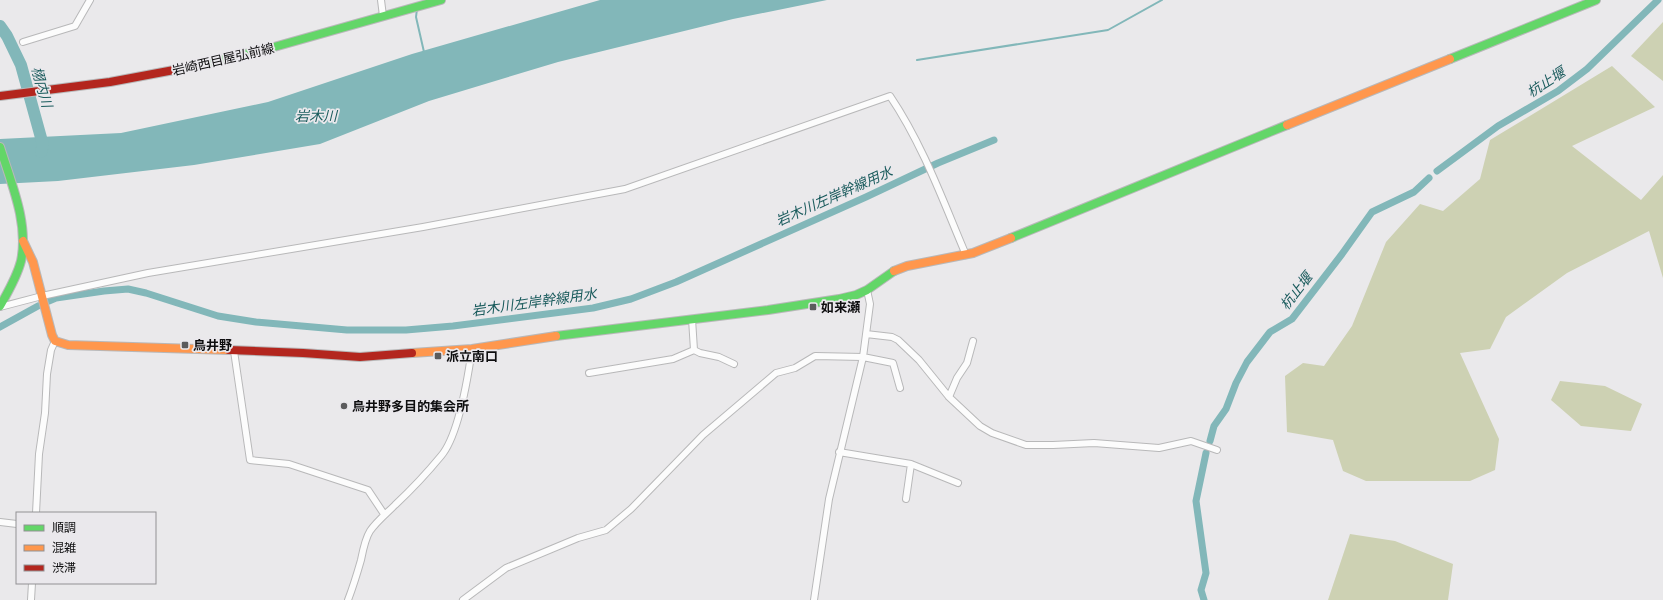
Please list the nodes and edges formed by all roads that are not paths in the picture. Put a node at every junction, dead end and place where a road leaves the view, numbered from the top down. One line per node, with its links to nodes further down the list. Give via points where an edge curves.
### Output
1 (90, 0): 6 (street, via 75,26)
2 (381, 0): 5 (street)
3 (440, 0): 5 (street, 岩崎西目屋弘前線)
4 (1596, 0): 10 (street)
5 (383, 16): 7 (street, 岩崎西目屋弘前線, via 263,50 181,69)
6 (23, 42)
7 (4, 96)
8 (0, 147): 9 (street, via 16,200)
9 (23, 241): 12 (street, via 33,262); 13 (street, via 18,269)
10 (966, 255): 11 (street, via 907,266 896,270); 12 (street, via 932,173 904,117 890,96 625,189 148,274)
11 (866, 290): 14 (street, via 839,299); 15 (street, via 870,304)
12 (42, 296): 13 (street); 16 (street, via 49,326)
13 (0, 307)
14 (692, 319): 18 (street); 20 (street)
15 (866, 334): 21 (street); 25 (street, via 898,340 919,360)
16 (56, 341): 19 (street, via 68,345); 31 (street, via 51,350 47,374)
17 (973, 341): 25 (street, via 967,362)
18 (472, 349): 19 (street, via 360,357); 32 (street, via 456,426 442,455)
19 (234, 350): 32 (street, via 250,460 289,464 368,490)
20 (694, 350): 22 (street); 23 (street, via 673,359)
21 (863, 357): 24 (street, via 893,363); 27 (street); 38 (street, via 815,356 795,368 776,373 703,435 631,509 606,530 578,538 506,568)
22 (734, 364)
23 (590, 373)
24 (900, 388)
25 (949, 397): 26 (street, via 980,426 1026,445 1094,443 1159,448 1191,441)
26 (1217, 450)
27 (839, 452): 28 (street); 39 (street, via 829,499)
28 (911, 464): 29 (street); 30 (street)
29 (958, 483)
30 (906, 499)
31 (36, 512)
32 (384, 514): 37 (street, via 370,532)
33 (0, 522): 34 (street)
34 (16, 524)
35 (32, 584): 36 (street)
36 (31, 600)
37 (348, 600)
38 (463, 600)
39 (814, 600)

